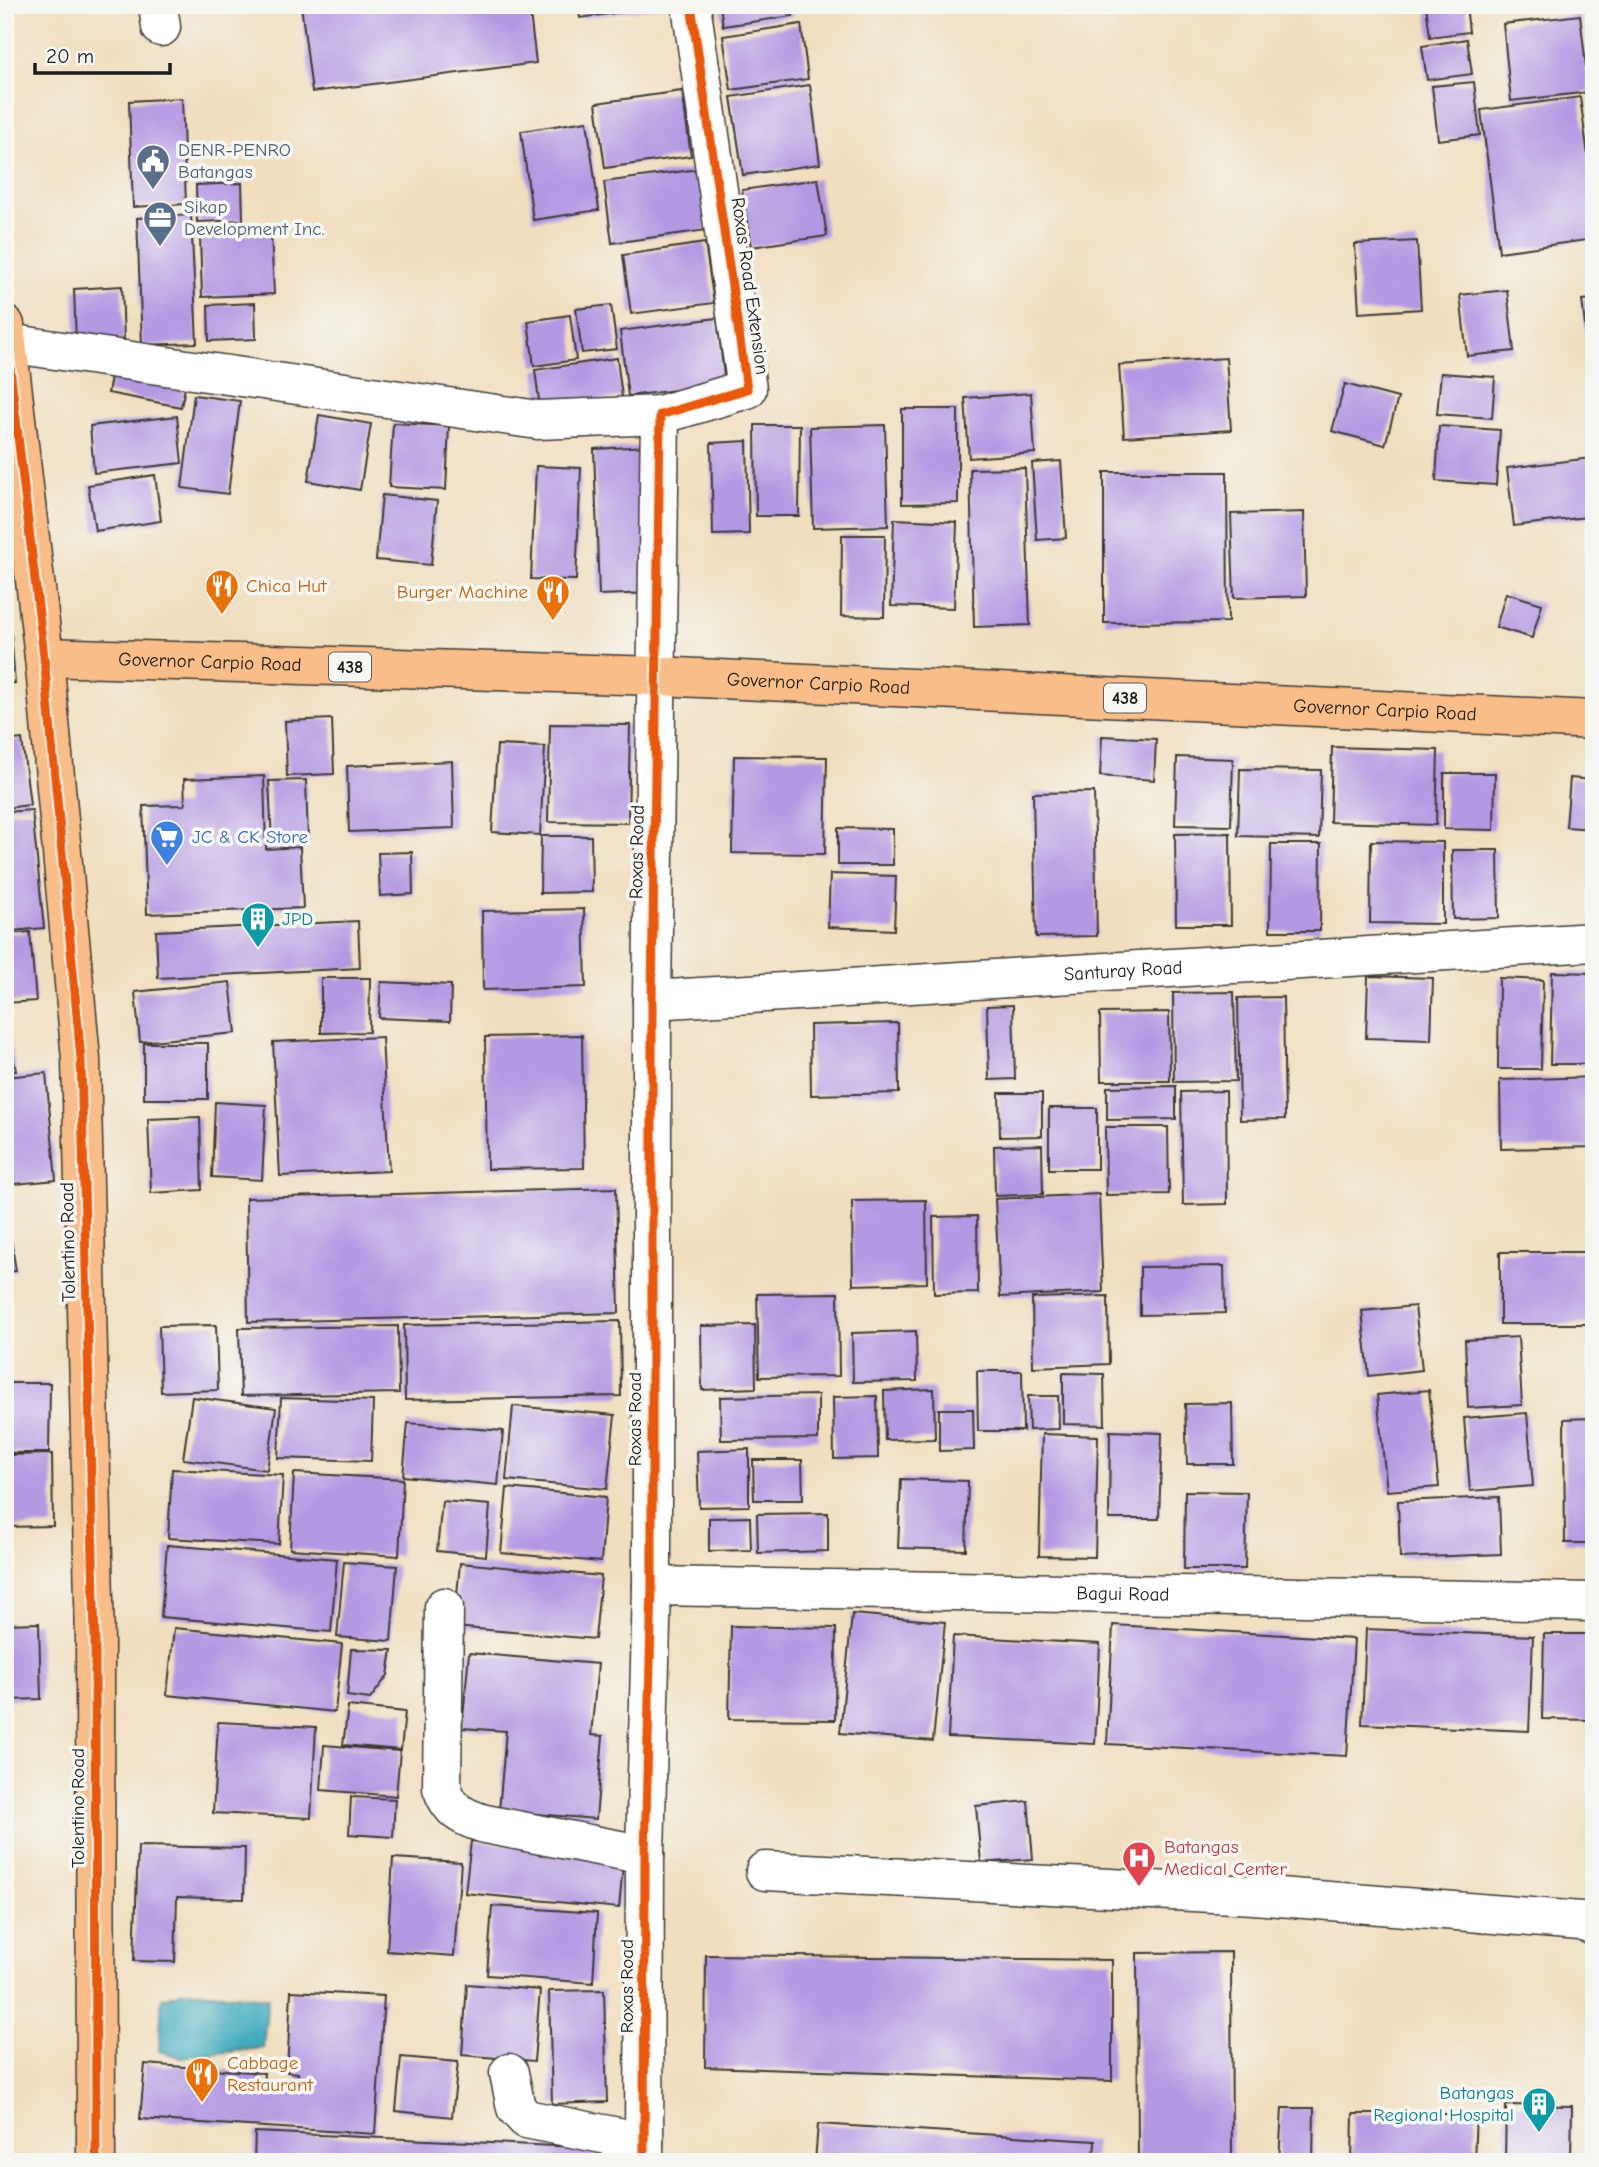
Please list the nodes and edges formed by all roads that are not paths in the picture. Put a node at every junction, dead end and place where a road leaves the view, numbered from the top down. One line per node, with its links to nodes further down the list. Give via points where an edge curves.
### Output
1 (691, 5): 3 (street, Roxas Road Extension, via 747,389)
2 (6, 334): 3 (street, via 538,420); 4 (main road, Tolentino Road)
3 (660, 415): 5 (street)
4 (44, 657): 5 (main road, Governor Carpio Road / 438); 17 (main road, Tolentino Road, via 81,1059 95,1641)
5 (657, 676): 6 (main road, Governor Carpio Road / 438); 8 (street, Roxas Road)
6 (1594, 720)
7 (1594, 942): 8 (street, Santuray Road)
8 (652, 1000): 9 (street, Roxas Road)
9 (652, 1586): 10 (street, Bagui Road); 12 (street, Roxas Road)
10 (1594, 1602)
11 (444, 1607): 12 (street, via 442,1788 449,1807 464,1818 485,1824)
12 (645, 1855): 16 (street, Roxas Road)
13 (765, 1871): 14 (street, via 1254,1895 1567,1920)
14 (1594, 1926)
15 (509, 2073): 16 (street, via 516,2108 526,2119)
16 (644, 2152)
17 (96, 2162)

